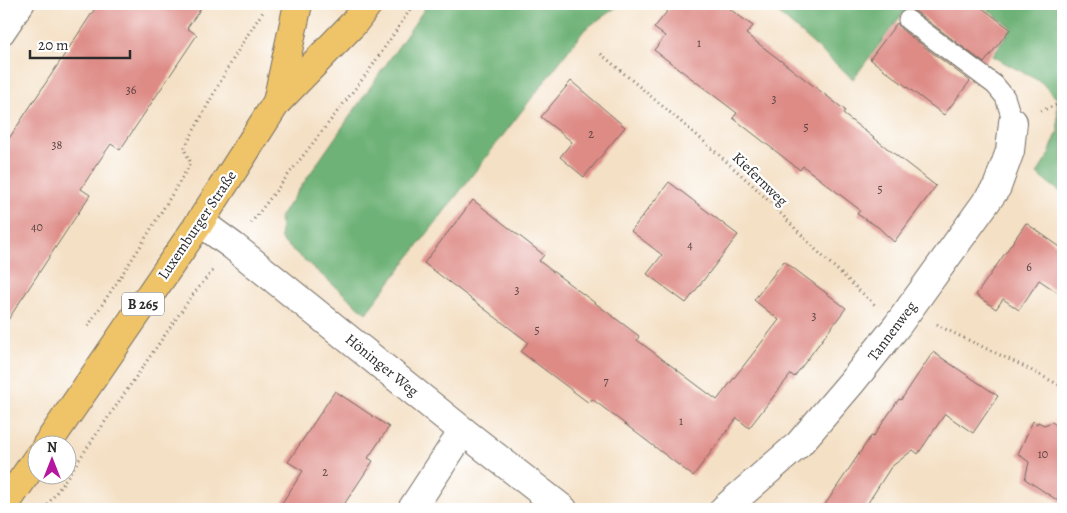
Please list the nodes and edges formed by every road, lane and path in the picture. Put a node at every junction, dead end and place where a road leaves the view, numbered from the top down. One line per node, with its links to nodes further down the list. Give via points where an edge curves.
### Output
1 (25, 4): 6 (lane)
2 (298, 4): 8 (main road, Luxemburger Straße / B 265)
3 (368, 4): 8 (main road, Luxemburger Straße / B 265, via 353,24)
4 (263, 11): 12 (path, via 184,150 191,163)
5 (908, 20): 9 (lane, via 995,85 1005,98)
6 (4, 35)
7 (601, 54): 11 (path, Kiefernweg, via 758,190 817,251)
8 (277, 102): 10 (main road, Luxemburger Straße / B 265)
9 (1013, 122): 11 (street, Tannenweg, via 1010,151 997,187)
10 (200, 222): 14 (street, Höninger Weg); 15 (main road, Luxemburger Straße / B 265)
11 (904, 316): 13 (path, Kiefernweg, via 943,328); 20 (street, Tannenweg, via 799,444)
12 (85, 330)
13 (1063, 387)
14 (463, 431): 18 (street); 19 (street, Höninger Weg)
15 (53, 436)
16 (28, 471): 17 (main road)
17 (4, 506)
18 (412, 509)
19 (562, 509)
20 (724, 509)

